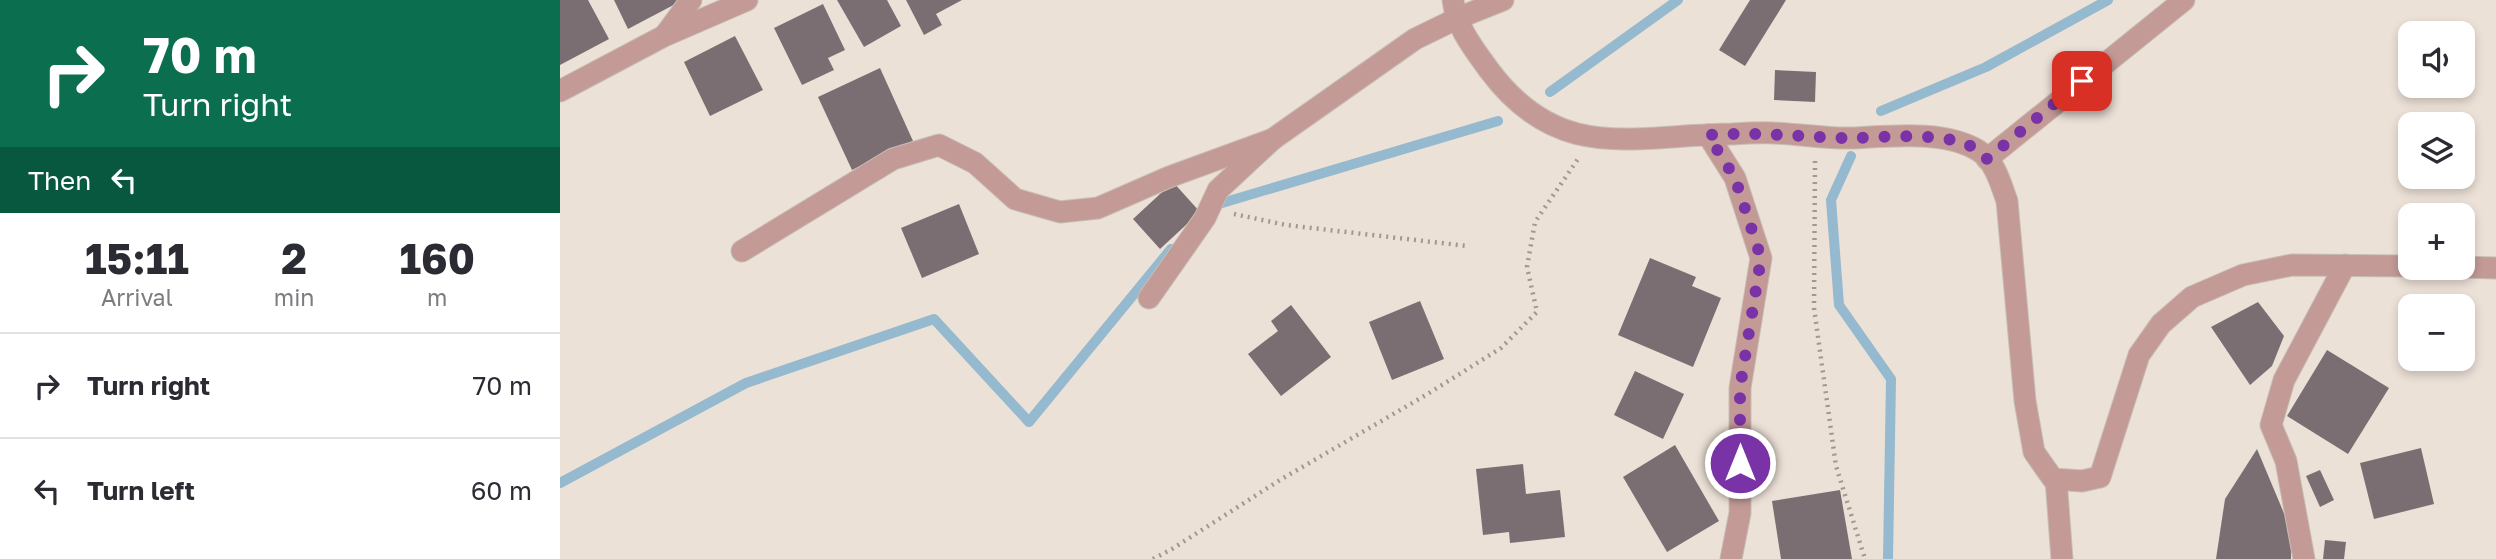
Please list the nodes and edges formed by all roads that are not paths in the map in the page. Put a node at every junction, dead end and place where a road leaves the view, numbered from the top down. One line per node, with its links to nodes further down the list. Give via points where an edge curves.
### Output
1 (691, 0): 6 (street)
2 (747, 0): 6 (street)
3 (1503, 0): 5 (street)
4 (2184, 0): 10 (street)
5 (1456, 9): 8 (street, via 1468,41 1514,100 1547,124 1592,138); 9 (street)
6 (664, 36): 7 (street)
7 (560, 91)
8 (1708, 135): 10 (street, via 1917,135 1964,143); 18 (street, via 1735,178 1761,258 1740,388 1740,513)
9 (1273, 139): 11 (street, via 1098,208 1060,212 1014,199 975,163 939,145 894,159); 16 (street, via 1218,190 1205,218)
10 (1987, 159): 17 (street, via 2007,201 2034,452)
11 (742, 251)
12 (2345, 265): 13 (street); 17 (street, via 2292,265 2243,275 2192,297 2161,324 2139,355 2100,477); 20 (street, via 2284,380 2271,425 2287,461)
13 (2398, 266)
14 (2475, 267): 15 (street)
15 (2496, 268)
16 (1149, 298)
17 (2056, 479): 19 (street)
18 (1731, 559)
19 (2062, 559)
20 (2304, 559)

